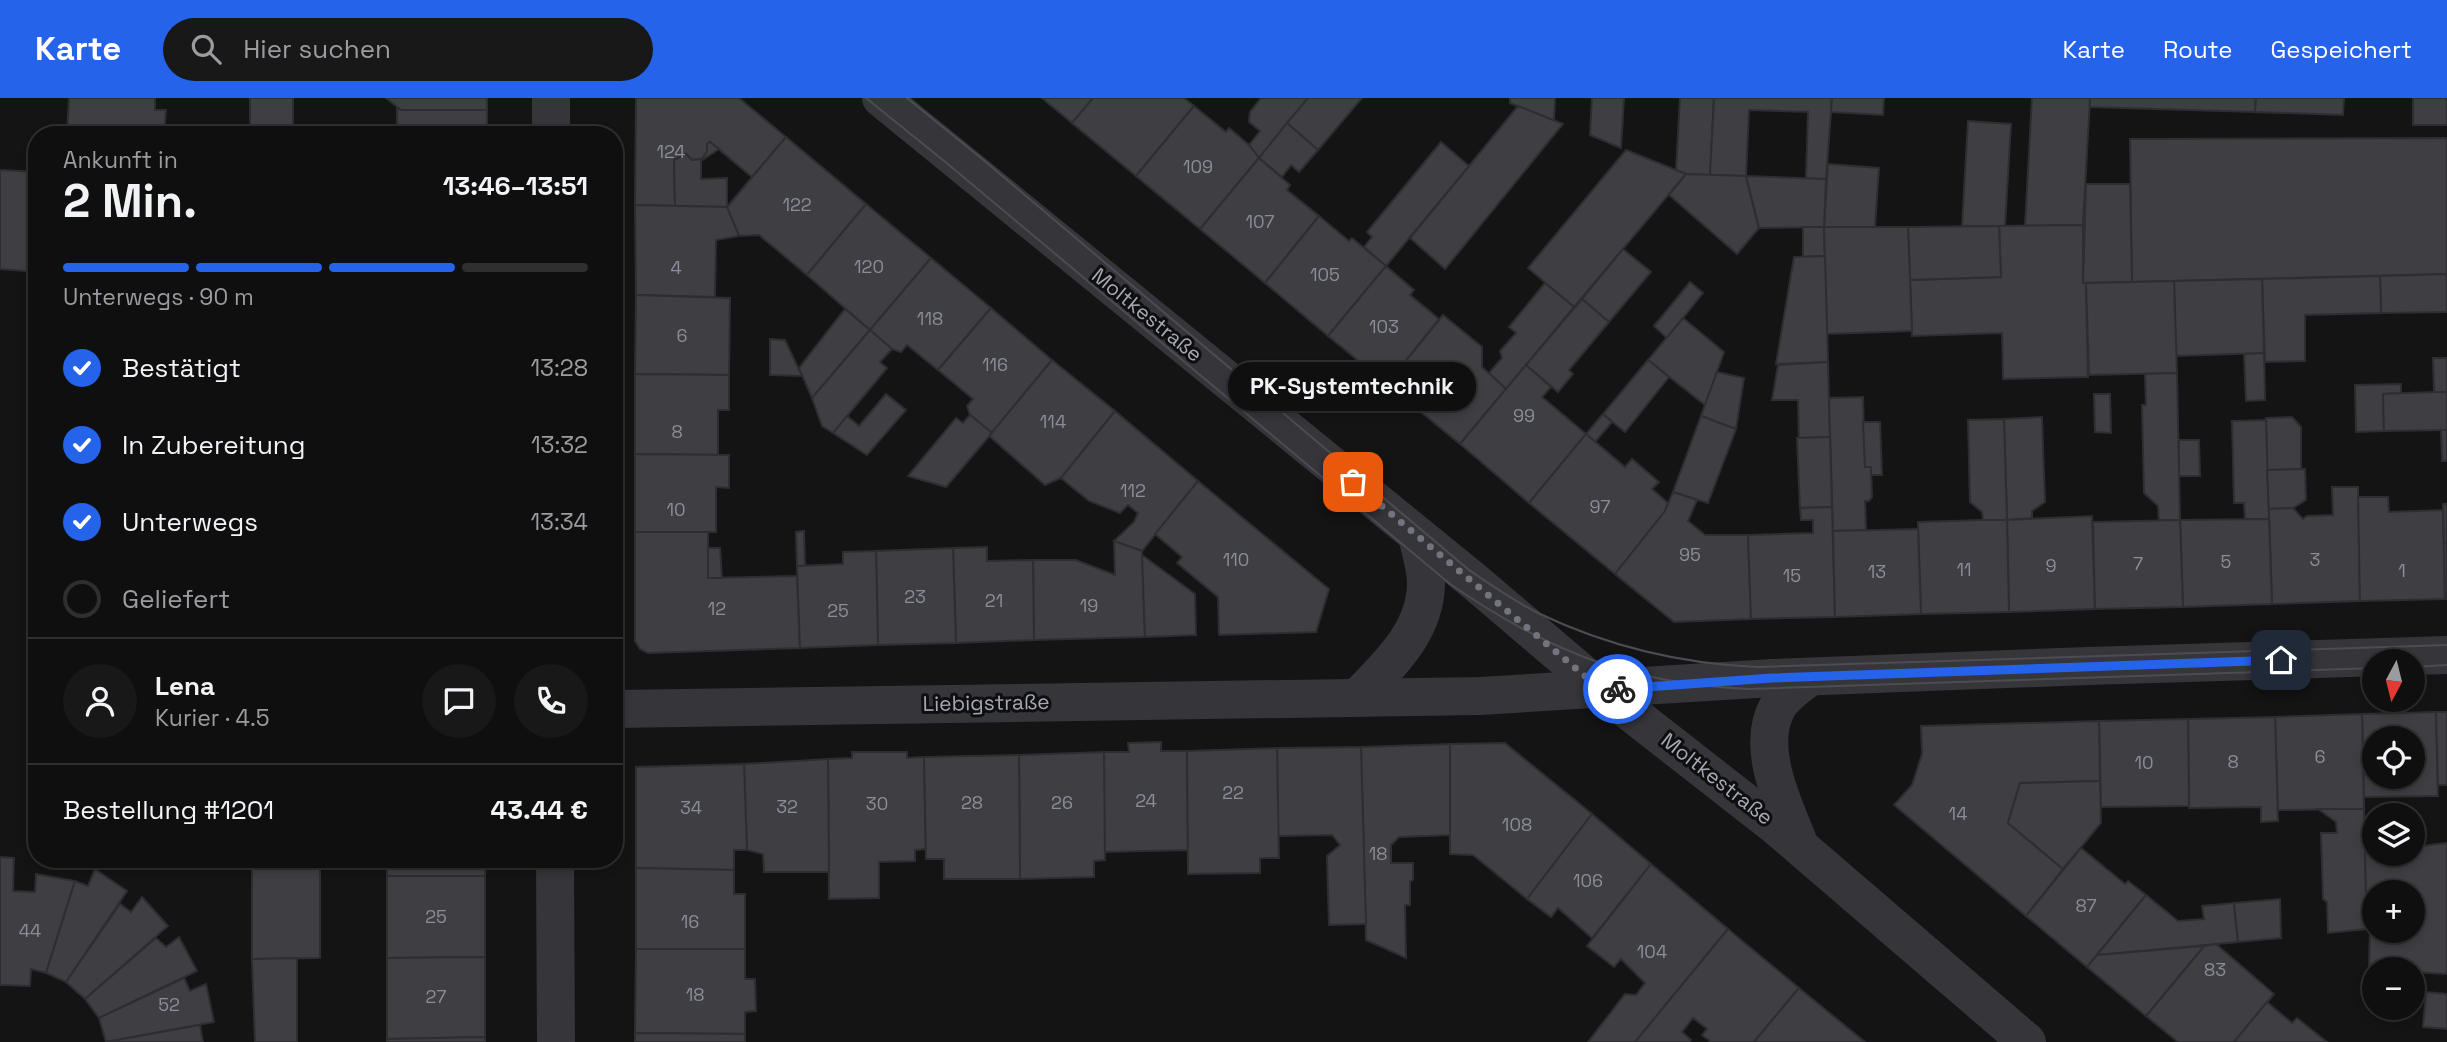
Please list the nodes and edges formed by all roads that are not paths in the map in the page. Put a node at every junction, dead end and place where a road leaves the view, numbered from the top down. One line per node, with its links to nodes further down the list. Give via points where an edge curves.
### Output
1 (551, 98): 3 (street)
2 (881, 98): 4 (street, Moltkestraße)
3 (551, 126)
4 (1417, 535): 7 (street, Moltkestraße); 8 (street, via 1426,583 1417,621 1407,643)
5 (2447, 656): 6 (street, Liebigstraße)
6 (1810, 677): 7 (street, Liebigstraße); 10 (street, via 1778,706 1770,738 1772,769)
7 (1603, 691): 8 (street, Liebigstraße); 10 (street, Moltkestraße)
8 (1358, 697): 9 (street, Liebigstraße)
9 (623, 709)
10 (1800, 846): 13 (street, Moltkestraße)
11 (555, 868): 12 (street)
12 (556, 1042)
13 (2027, 1042)

